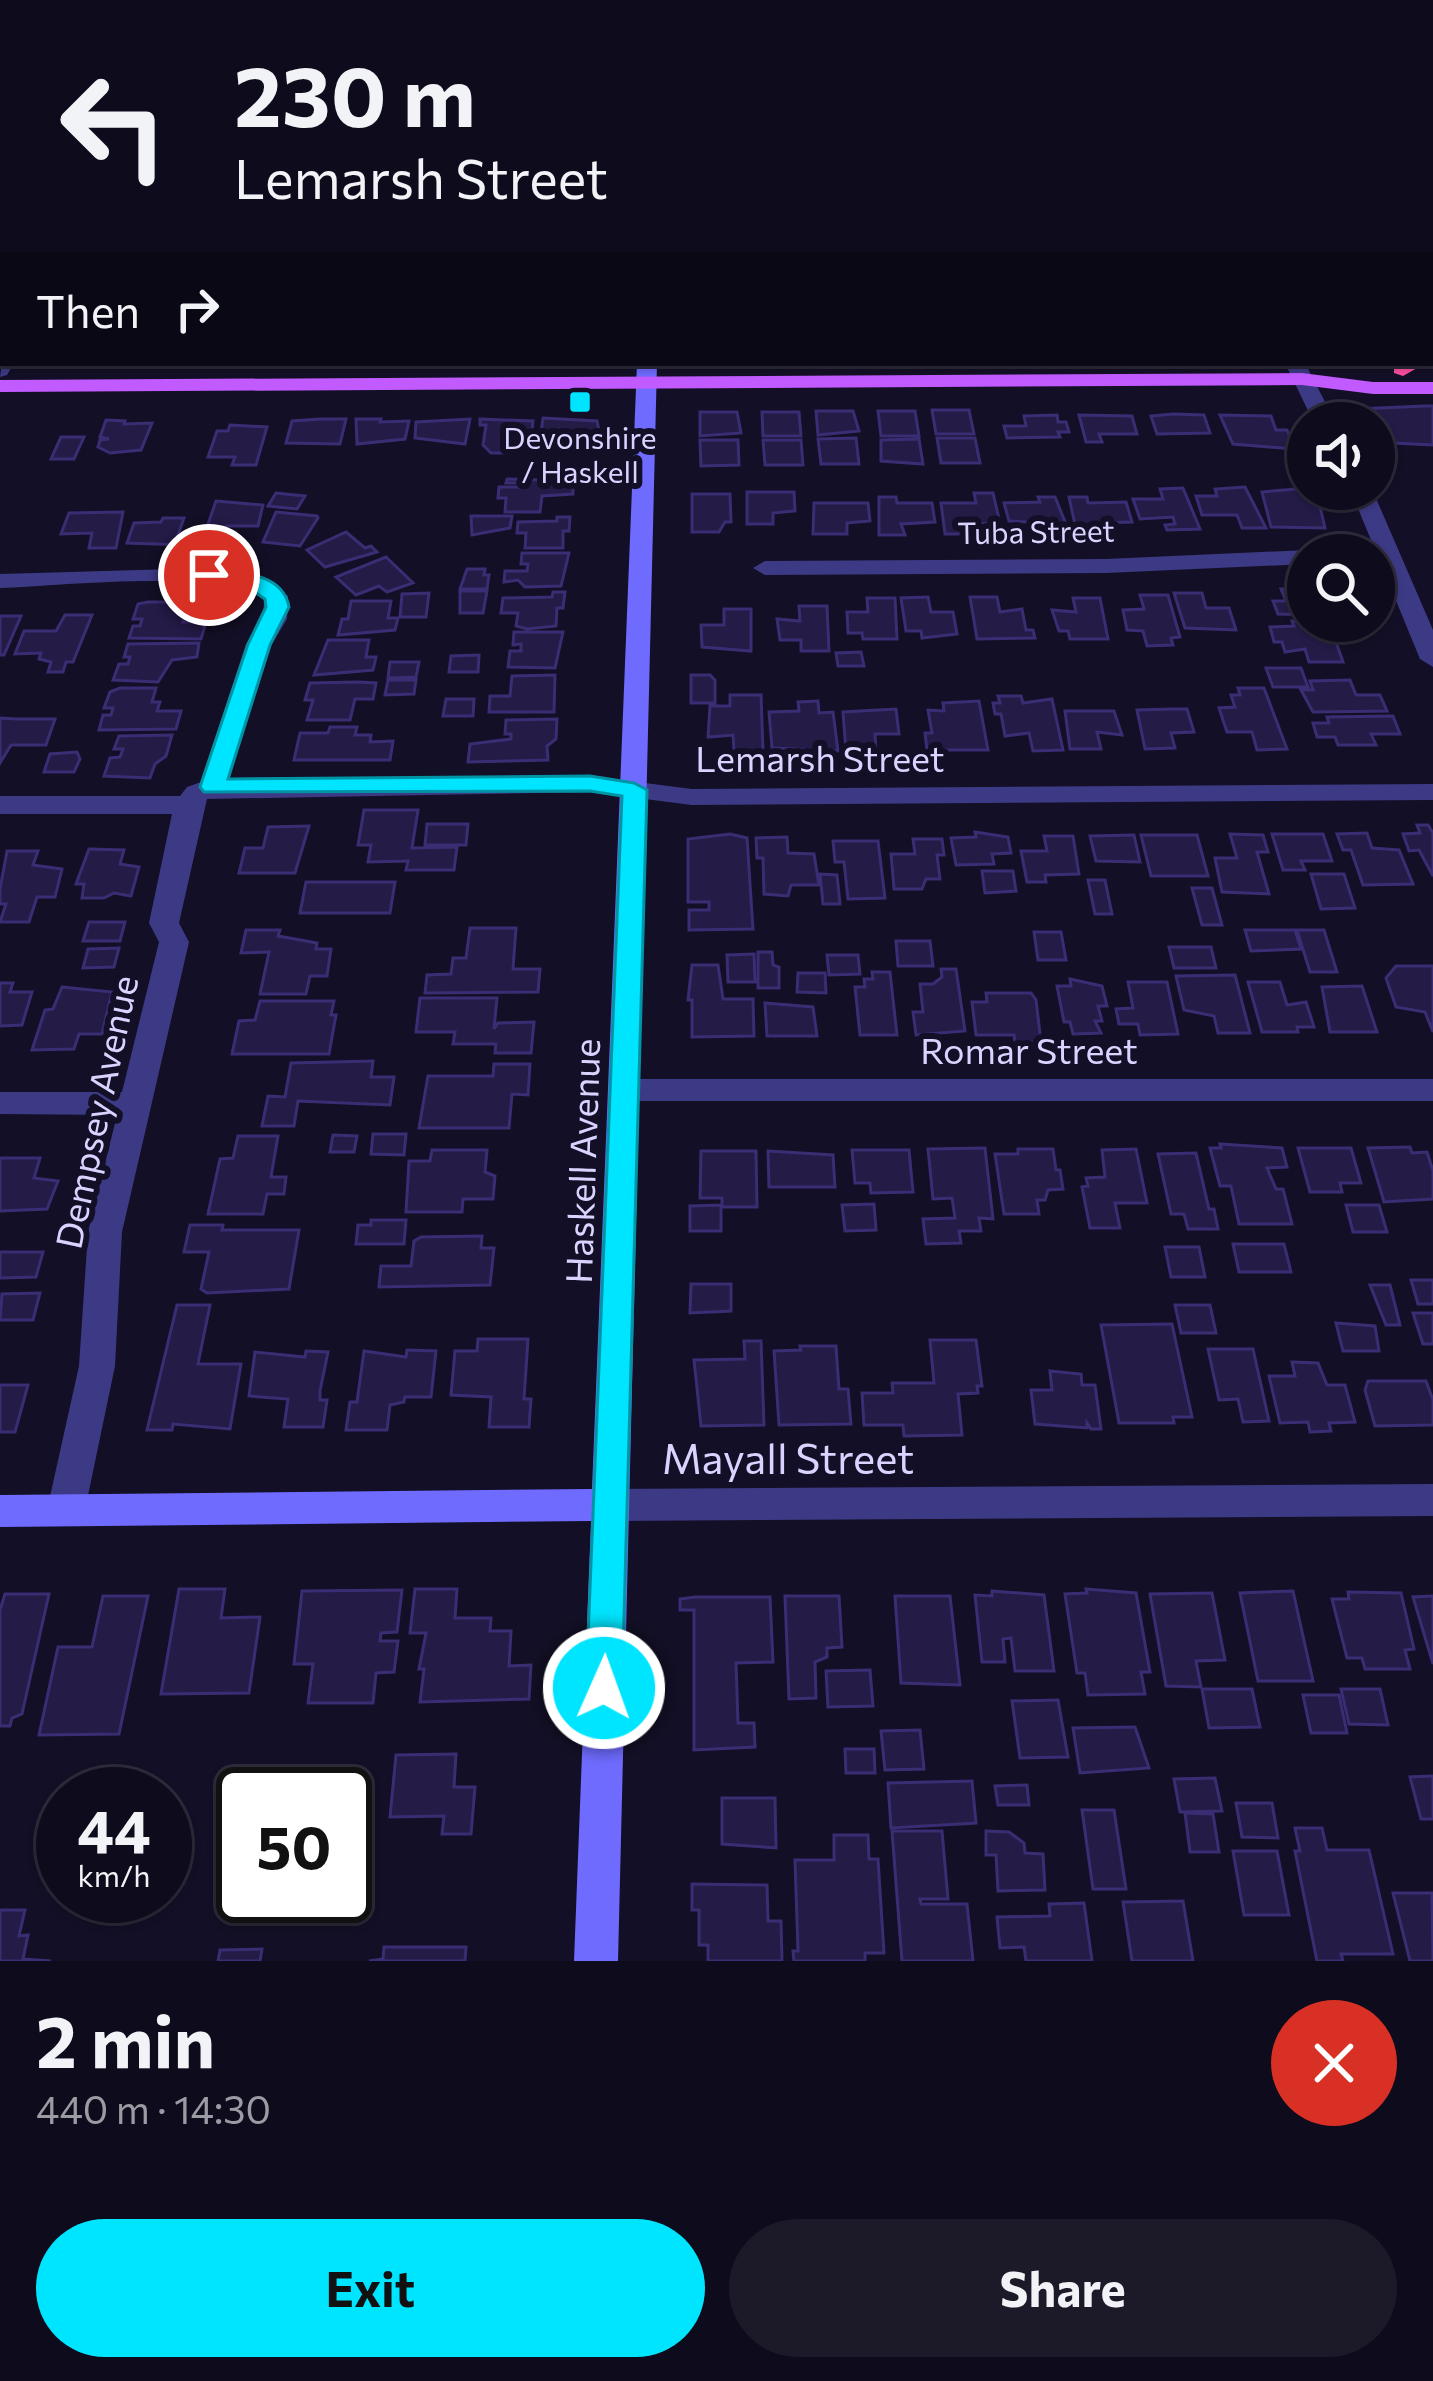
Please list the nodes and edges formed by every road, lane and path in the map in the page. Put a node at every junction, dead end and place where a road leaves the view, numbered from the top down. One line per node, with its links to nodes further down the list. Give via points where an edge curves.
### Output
1 (1408, 366): 2 (main road); 3 (main road)
2 (1433, 368)
3 (1298, 371): 4 (main road); 6 (main road, via 1373,388); 7 (street)
4 (647, 373): 5 (main road); 13 (main road, Haskell Avenue)
5 (0, 386)
6 (1433, 388)
7 (1314, 402)
8 (1287, 558): 9 (street, Tuba Street)
9 (765, 568)
10 (0, 580): 15 (street, Dempsey Avenue, via 209,575 253,581 276,596 269,632)
11 (1395, 583): 12 (street)
12 (1433, 659)
13 (634, 790): 14 (street, Lemarsh Street, via 692,797); 15 (street, Lemarsh Street, via 590,784); 17 (main road, Haskell Avenue)
14 (1433, 791)
15 (200, 796): 16 (street, Lemarsh Street); 20 (street, Dempsey Avenue, via 164,923 174,942)
16 (0, 805)
17 (625, 1090): 18 (street, Romar Street); 22 (main road, Haskell Avenue)
18 (1433, 1090)
19 (0, 1103): 20 (street)
20 (134, 1104): 24 (street, Dempsey Avenue, via 105,1232 97,1366)
21 (1433, 1500): 22 (street, Mayall Street)
22 (609, 1505): 24 (main road, Mayall Street); 25 (main road, Haskell Avenue)
23 (0, 1510): 24 (main road, Mayall Street)
24 (66, 1510)
25 (596, 1961)

